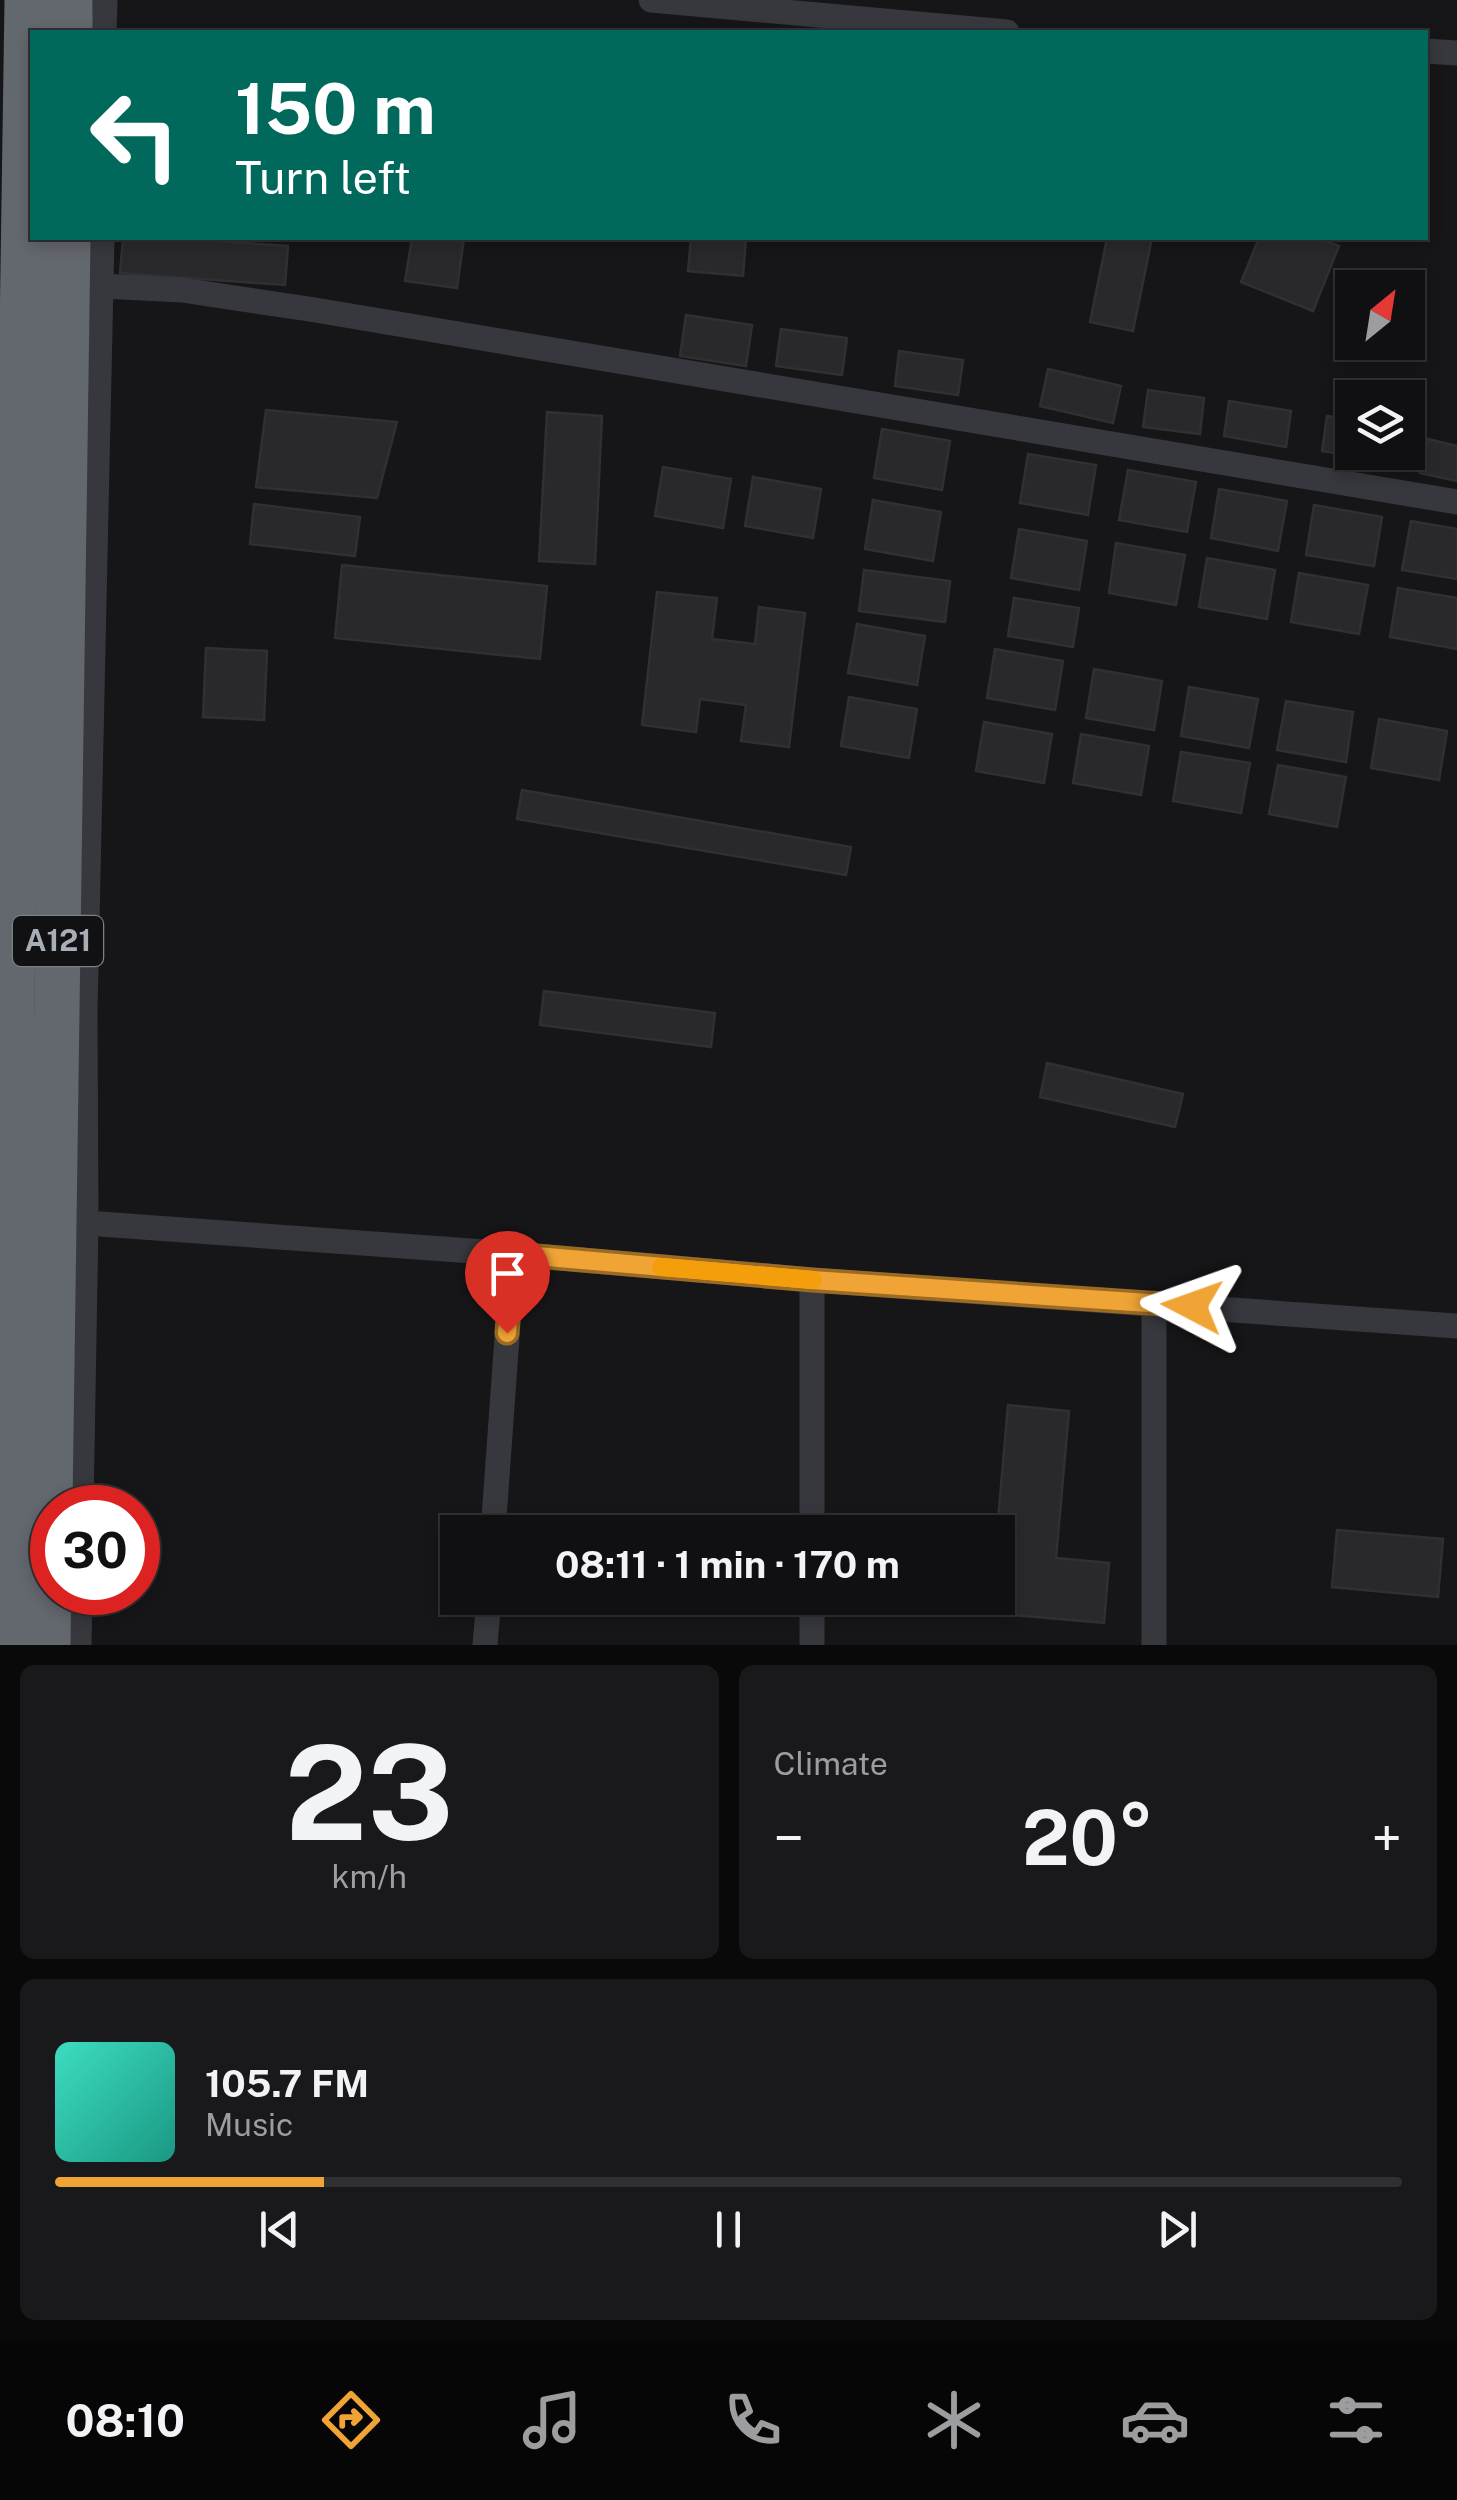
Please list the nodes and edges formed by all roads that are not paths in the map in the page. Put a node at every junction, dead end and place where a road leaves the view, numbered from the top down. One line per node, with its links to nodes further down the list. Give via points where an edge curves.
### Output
1 (28, 0): 25 (highway, A121)
2 (70, 0): 5 (highway)
3 (104, 0): 6 (street)
4 (651, 0): 7 (street)
5 (70, 30)
6 (104, 30)
7 (985, 30)
8 (1428, 51): 9 (street)
9 (1457, 52)
10 (68, 240): 26 (highway, A121)
11 (102, 240): 12 (street)
12 (102, 286): 13 (street, via 309,308); 14 (street)
13 (1457, 502)
14 (86, 1224): 15 (street); 19 (street)
15 (513, 1254): 16 (street); 20 (street)
16 (812, 1280): 17 (street); 21 (street)
17 (1154, 1304): 18 (street); 30 (street)
18 (1457, 1326)
19 (82, 1485)
20 (494, 1515)
21 (812, 1515)
22 (80, 1615): 27 (street)
23 (488, 1615): 28 (street)
24 (812, 1615): 29 (street)
25 (6, 1645)
26 (48, 1645)
27 (79, 1645)
28 (486, 1645)
29 (812, 1645)
30 (1154, 1645)

